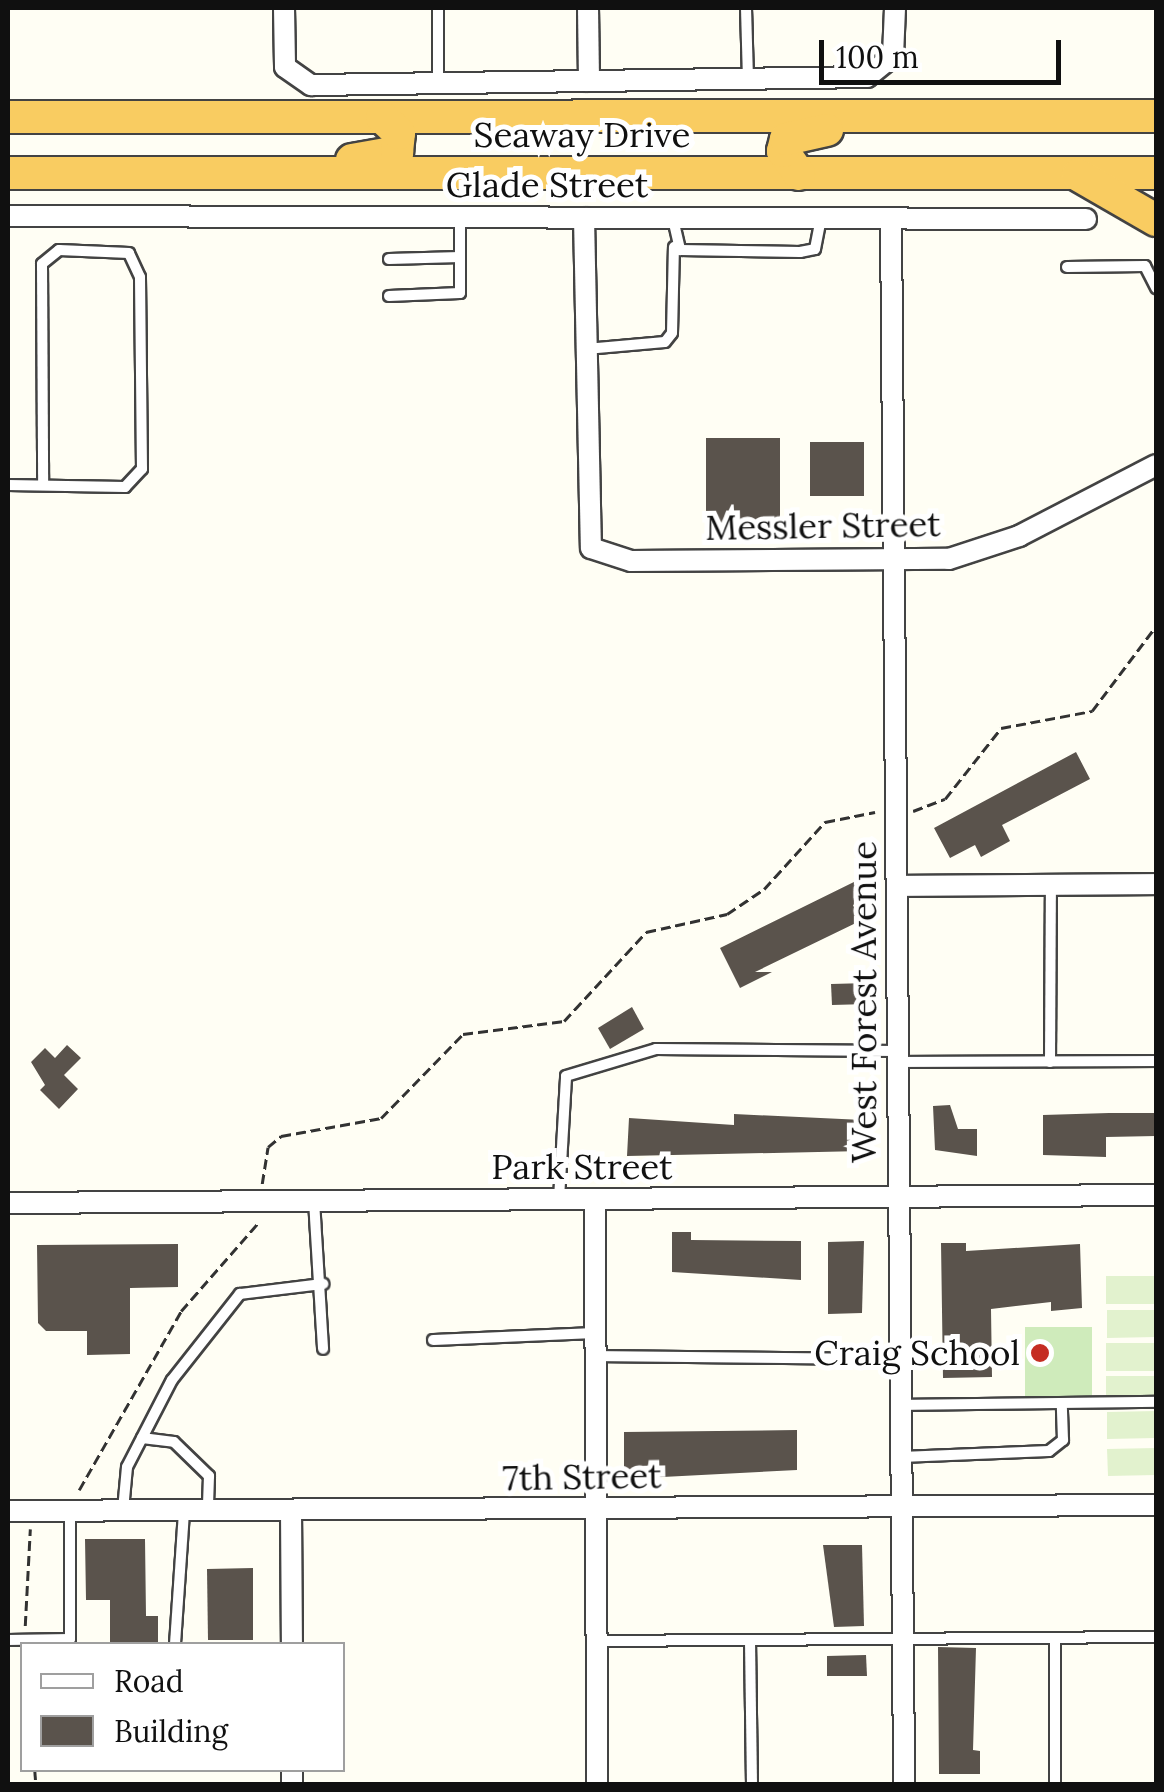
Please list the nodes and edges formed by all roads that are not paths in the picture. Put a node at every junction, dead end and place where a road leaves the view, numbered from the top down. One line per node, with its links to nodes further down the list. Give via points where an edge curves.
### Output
1 (284, 8): 8 (street, via 287,74 311,85)
2 (438, 8): 8 (lane)
3 (588, 8): 7 (street)
4 (746, 8): 6 (lane)
5 (895, 8): 6 (street, via 894,56 884,70 867,78)
6 (748, 79): 7 (street)
7 (588, 81): 8 (street)
8 (438, 83)
9 (8, 116): 11 (highway, Seaway Drive)
10 (1155, 116): 11 (highway, Seaway Drive); 14 (highway, via 1130,128 796,131 783,151)
11 (382, 117): 13 (highway, via 400,139 397,152 381,160 51,160)
12 (1156, 173): 15 (highway, Seaway Drive)
13 (16, 174): 14 (highway, Seaway Drive)
14 (798, 174): 15 (highway, Seaway Drive)
15 (1078, 175): 23 (highway)
16 (8, 216): 17 (street, Glade Street)
17 (460, 218): 18 (street, Glade Street); 25 (lane)
18 (584, 218): 19 (street, Glade Street); 30 (street)
19 (673, 218): 20 (street, Glade Street); 24 (lane)
20 (820, 219): 21 (street, Glade Street); 24 (lane, via 816,250)
21 (891, 220): 22 (street, Glade Street); 34 (street, West Forest Avenue)
22 (1086, 220)
23 (1156, 220)
24 (674, 247): 30 (lane, via 672,333 665,342)
25 (460, 257): 26 (lane); 29 (lane, via 460,292)
26 (389, 260)
27 (1067, 268): 28 (lane, via 1145,266)
28 (1156, 288)
29 (389, 296)
30 (586, 348): 34 (street, Messler Street, via 591,548 631,562)
31 (1156, 465): 34 (street, Messler Street, via 974,553)
32 (8, 485): 33 (lane)
33 (44, 485): 33 (lane, via 125,487 142,469 140,277 129,253 60,250 42,264)
34 (893, 560): 37 (street, West Forest Avenue)
35 (1156, 884): 36 (street)
36 (1051, 885): 37 (street); 39 (lane)
37 (897, 886): 38 (street, West Forest Avenue)
38 (896, 1057): 39 (lane); 42 (street, West Forest Avenue); 43 (lane, via 656,1049 566,1076)
39 (1050, 1062): 40 (lane)
40 (1156, 1062)
41 (1156, 1196): 42 (street, Park Street)
42 (896, 1198): 44 (street, Park Street); 52 (street, West Forest Avenue)
43 (560, 1199): 44 (street, Park Street); 45 (street, Park Street)
44 (595, 1199): 48 (street)
45 (314, 1202): 46 (street, Park Street); 47 (lane)
46 (8, 1204)
47 (323, 1284): 50 (lane); 56 (lane, via 240,1294 193,1348)
48 (596, 1333): 49 (lane); 51 (street)
49 (433, 1340)
50 (323, 1349)
51 (596, 1356): 52 (lane); 61 (street)
52 (900, 1358): 55 (street, West Forest Avenue)
53 (1156, 1402): 54 (lane)
54 (1062, 1404): 55 (lane); 57 (lane, via 1063,1440 1050,1451)
55 (900, 1405): 57 (street, West Forest Avenue)
56 (142, 1438): 62 (lane, via 127,1467); 64 (lane, via 174,1442 209,1476)
57 (901, 1457): 60 (street, West Forest Avenue)
58 (73, 1501): 62 (street, 7th Street); 66 (street, 7th Street); 73 (lane)
59 (1156, 1505): 60 (street, 7th Street)
60 (902, 1507): 61 (street, 7th Street); 69 (street, West Forest Avenue)
61 (596, 1509): 65 (street, 7th Street); 71 (street)
62 (123, 1510): 63 (street, 7th Street)
63 (184, 1510): 64 (street, 7th Street); 74 (lane)
64 (208, 1510): 65 (street, 7th Street)
65 (291, 1510): 75 (street)
66 (8, 1511)
67 (1156, 1637): 68 (lane)
68 (1055, 1638): 69 (lane); 79 (lane)
69 (903, 1639): 72 (lane); 78 (street, West Forest Avenue)
70 (8, 1640): 73 (lane)
71 (597, 1641): 72 (lane); 76 (street)
72 (750, 1641): 77 (lane)
73 (72, 1642)
74 (175, 1642)
75 (292, 1642)
76 (598, 1784)
77 (752, 1784)
78 (904, 1784)
79 (1055, 1784)

